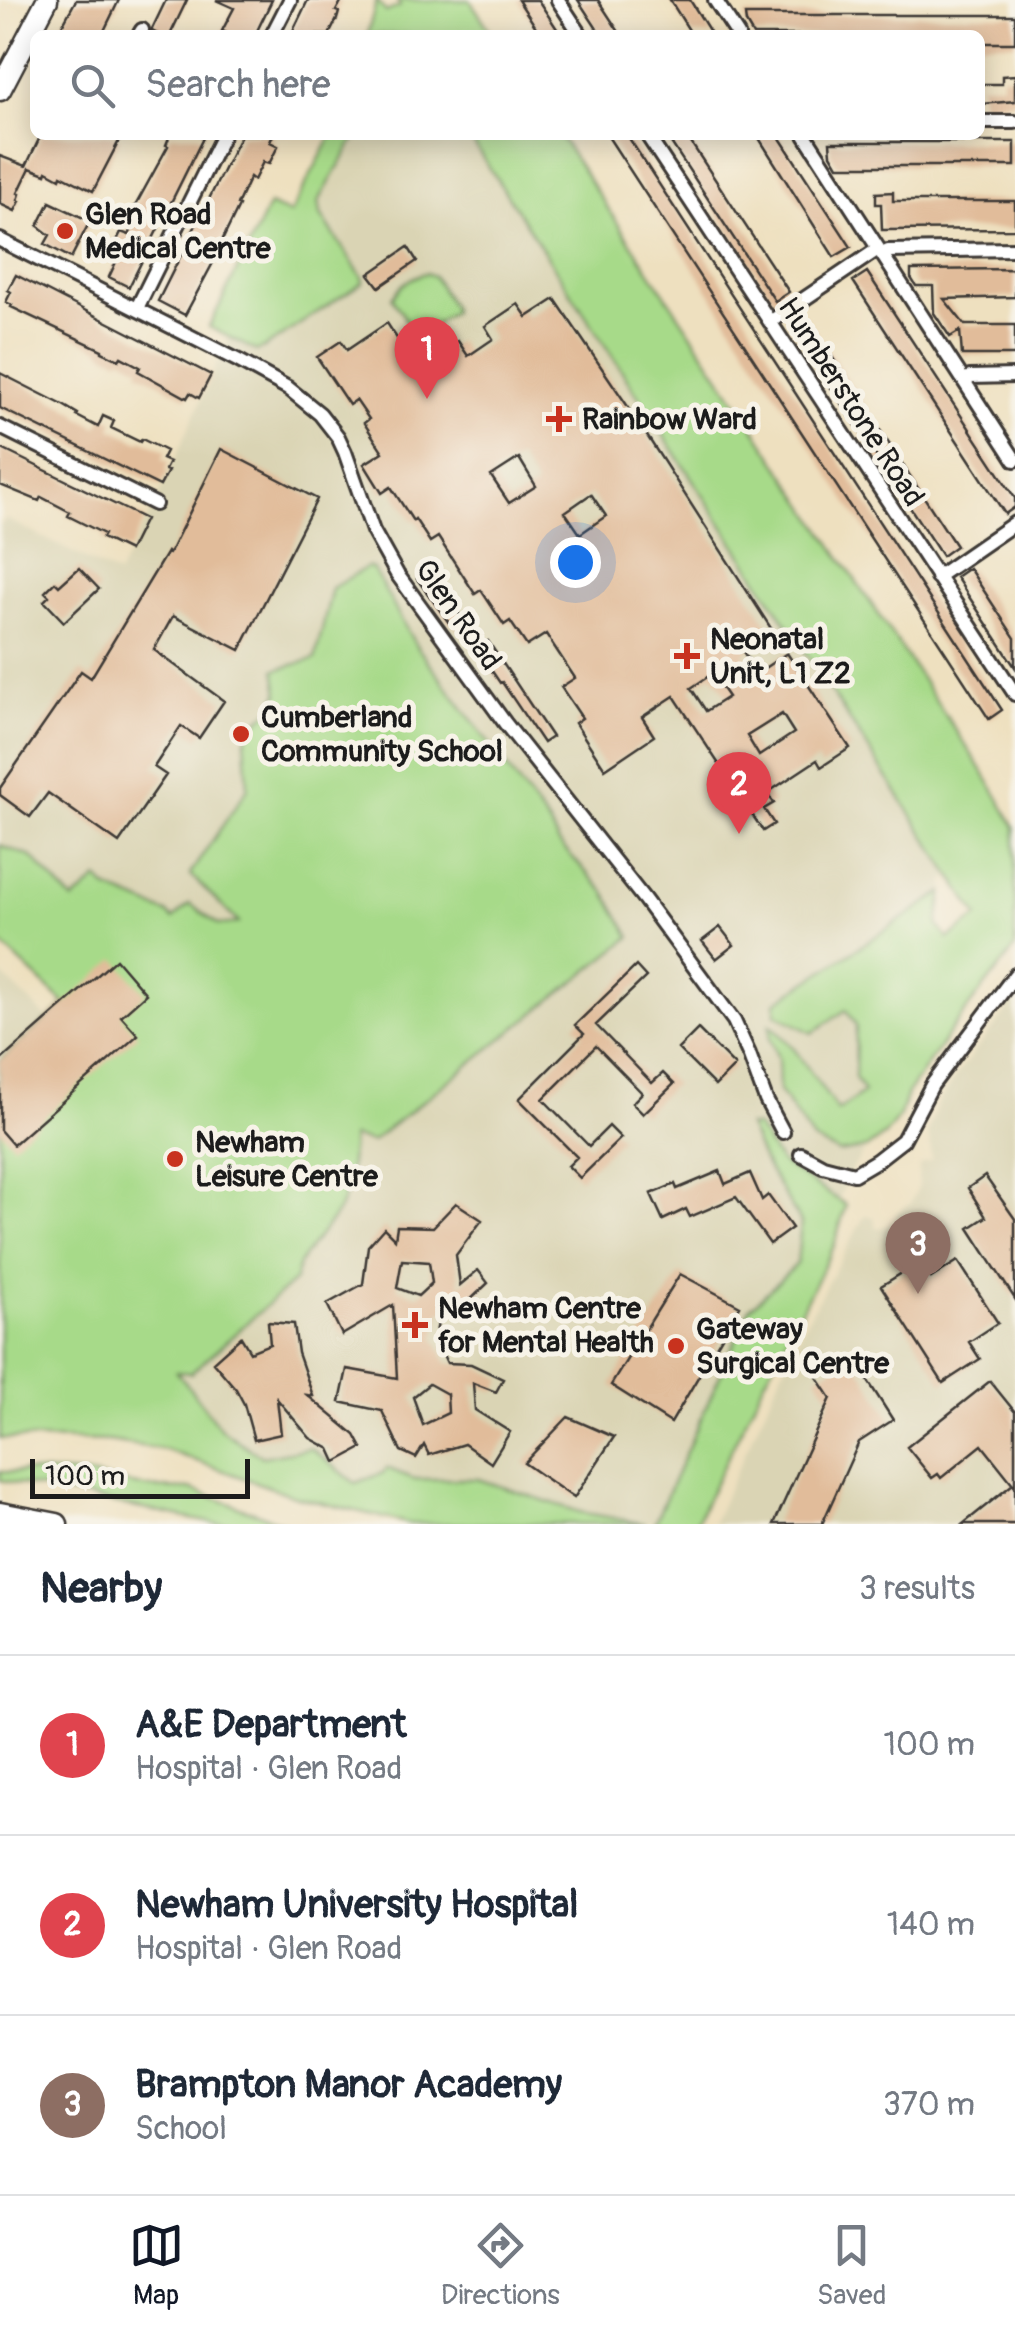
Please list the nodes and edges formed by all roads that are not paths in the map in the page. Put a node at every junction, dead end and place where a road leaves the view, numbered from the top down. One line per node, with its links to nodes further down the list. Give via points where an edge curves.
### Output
1 (47, 0): 5 (main road)
2 (290, 0): 6 (street)
3 (558, 0): 7 (street)
4 (716, 0): 8 (street)
5 (36, 30)
6 (275, 30)
7 (578, 30)
8 (735, 30)
9 (30, 41): 10 (main road)
10 (0, 90)
11 (985, 122): 12 (street)
12 (1015, 122)
13 (221, 140): 19 (street)
14 (650, 140): 20 (street, Humberstone Road)
15 (808, 140): 18 (street)
16 (0, 240): 19 (street, Glen Road)
17 (1015, 249): 18 (street)
18 (880, 252): 20 (street); 22 (street)
19 (137, 308): 30 (street, Glen Road, via 288,388 330,425 397,574 734,1021)
20 (770, 322): 27 (street, Humberstone Road)
21 (1015, 376): 22 (street)
22 (964, 380): 24 (street)
23 (0, 428): 25 (street)
24 (1015, 460)
25 (155, 504)
26 (1015, 523): 27 (street)
27 (936, 577): 28 (street, Humberstone Road)
28 (1015, 694)
29 (1015, 976): 31 (street, via 932,1085 904,1140 854,1174)
30 (783, 1132)
31 (801, 1154)
32 (0, 1513): 33 (main road)
33 (57, 1524)

